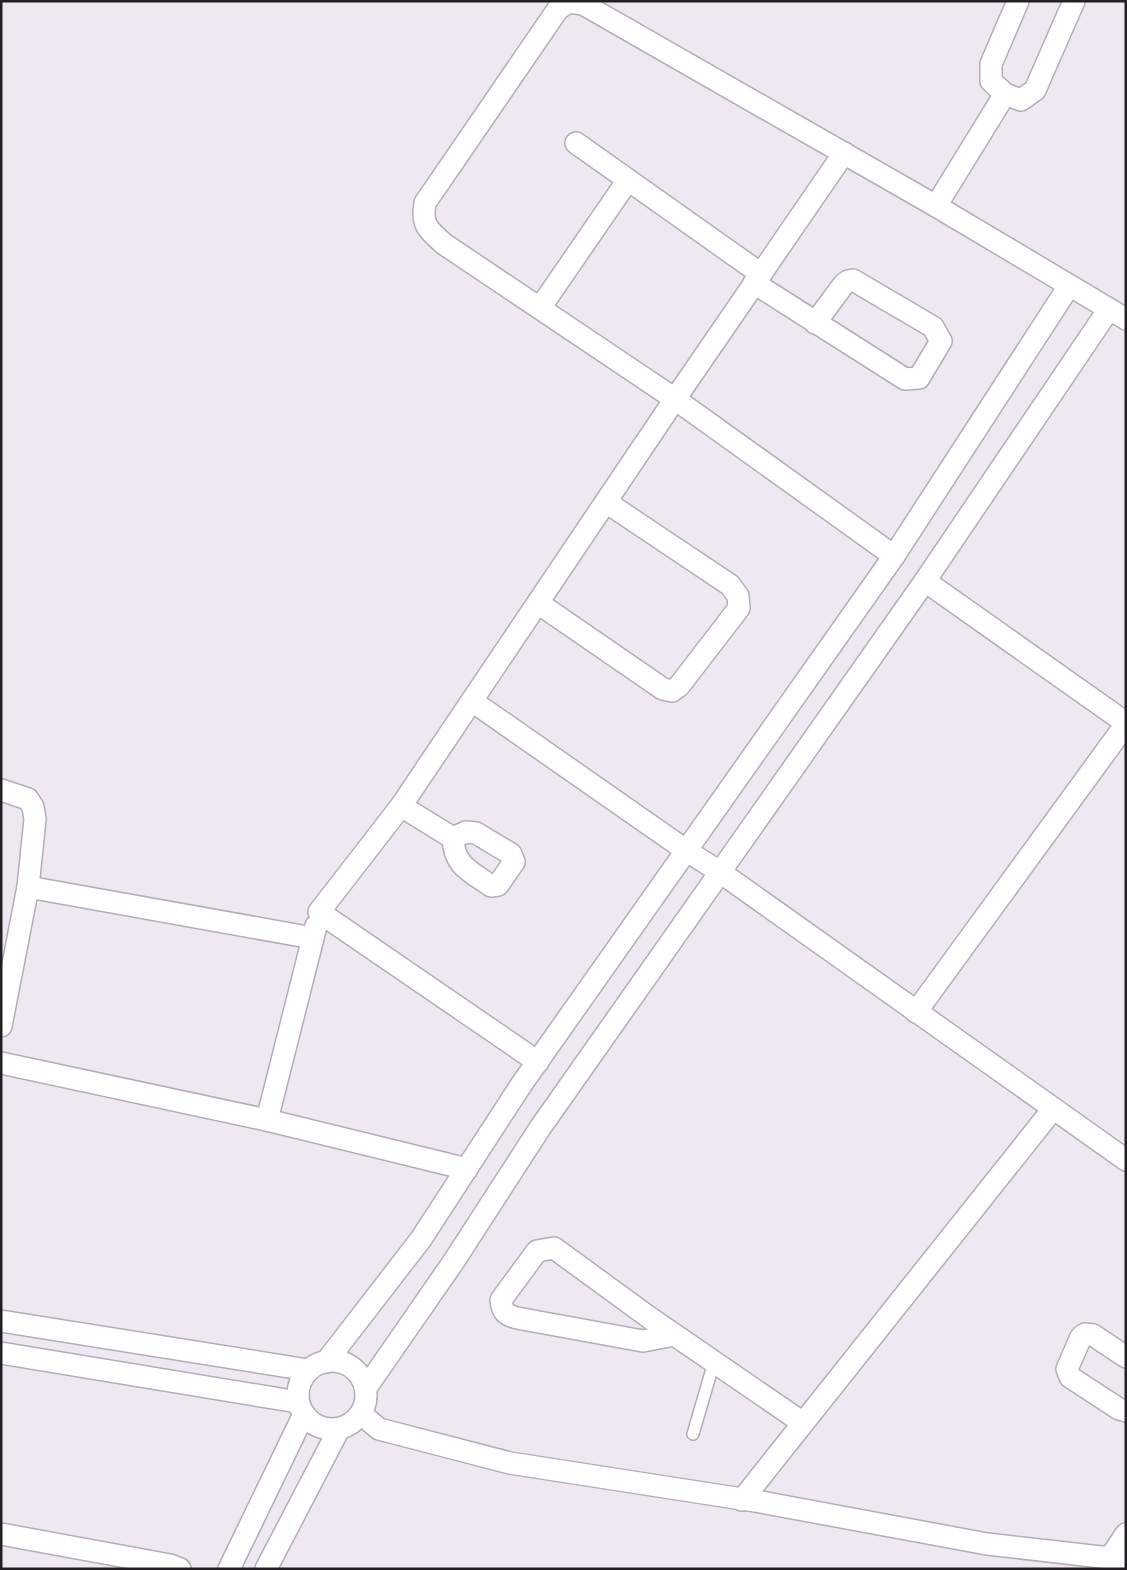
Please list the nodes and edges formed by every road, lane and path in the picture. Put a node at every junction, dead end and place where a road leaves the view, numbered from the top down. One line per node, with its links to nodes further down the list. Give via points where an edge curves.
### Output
1 (1018, 1): 3 (street, via 991,64 991,81)
2 (1074, 1): 3 (street, via 1035,90 1021,100)
3 (1005, 94): 7 (street)
4 (576, 143): 6 (street)
5 (844, 153): 7 (street); 8 (street); 10 (street, via 583,4 570,2 558,9 548,23 425,203 423,217 428,229 444,244)
6 (628, 180): 8 (street); 10 (street)
7 (936, 206): 9 (street)
8 (758, 278): 12 (street); 13 (street)
9 (1069, 286): 11 (street); 15 (street)
10 (540, 308): 13 (street)
11 (1117, 314): 16 (street)
12 (815, 323): 12 (street, via 905,379 919,378 940,341 933,326 853,280 844,284)
13 (675, 399): 14 (street); 15 (street)
14 (606, 502): 17 (street); 17 (street, via 730,586 738,596 739,608 672,691 664,689)
15 (894, 556): 23 (street)
16 (925, 581): 19 (street); 24 (street)
17 (538, 603): 18 (street)
18 (472, 701): 21 (street); 23 (street)
19 (1126, 723): 28 (street)
20 (1, 790): 25 (street, via 28,799 32,807 35,819)
21 (401, 806): 22 (street); 26 (street)
22 (454, 838)
23 (686, 851): 24 (street); 30 (street)
24 (720, 872): 28 (street); 42 (street, via 540,1128)
25 (28, 887): 27 (street); 29 (street)
26 (319, 912): 27 (street); 30 (street)
27 (313, 938): 33 (street)
28 (916, 1012): 32 (street)
29 (1, 1026)
30 (538, 1062): 35 (street)
31 (1, 1063): 33 (street)
32 (1053, 1109): 34 (street); 46 (street)
33 (267, 1120): 35 (street)
34 (1126, 1160)
35 (467, 1169): 41 (street, via 404,1262)
36 (1, 1321): 41 (street)
37 (674, 1335): 37 (street, via 554,1248 537,1251 501,1300 507,1315 517,1318 643,1341); 40 (street)
38 (1, 1354): 43 (street)
39 (1126, 1357): 44 (street, via 1093,1335 1085,1334 1067,1369 1070,1377)
40 (714, 1362): 46 (street); 48 (lane)
41 (317, 1366): 42 (street, via 340,1361 352,1366); 43 (street, via 299,1388)
42 (366, 1388): 45 (street, via 366,1402)
43 (301, 1408): 47 (street, via 313,1423 325,1428); 54 (street)
44 (1126, 1411)
45 (361, 1414): 47 (street, via 351,1424); 49 (street, via 379,1429 510,1462)
46 (803, 1423): 49 (street)
47 (339, 1428): 55 (street)
48 (693, 1434)
49 (742, 1500): 52 (street, via 987,1544)
50 (1, 1534): 53 (street)
51 (1126, 1534): 52 (street)
52 (1118, 1560)
53 (180, 1569)
54 (229, 1569)
55 (266, 1569)

